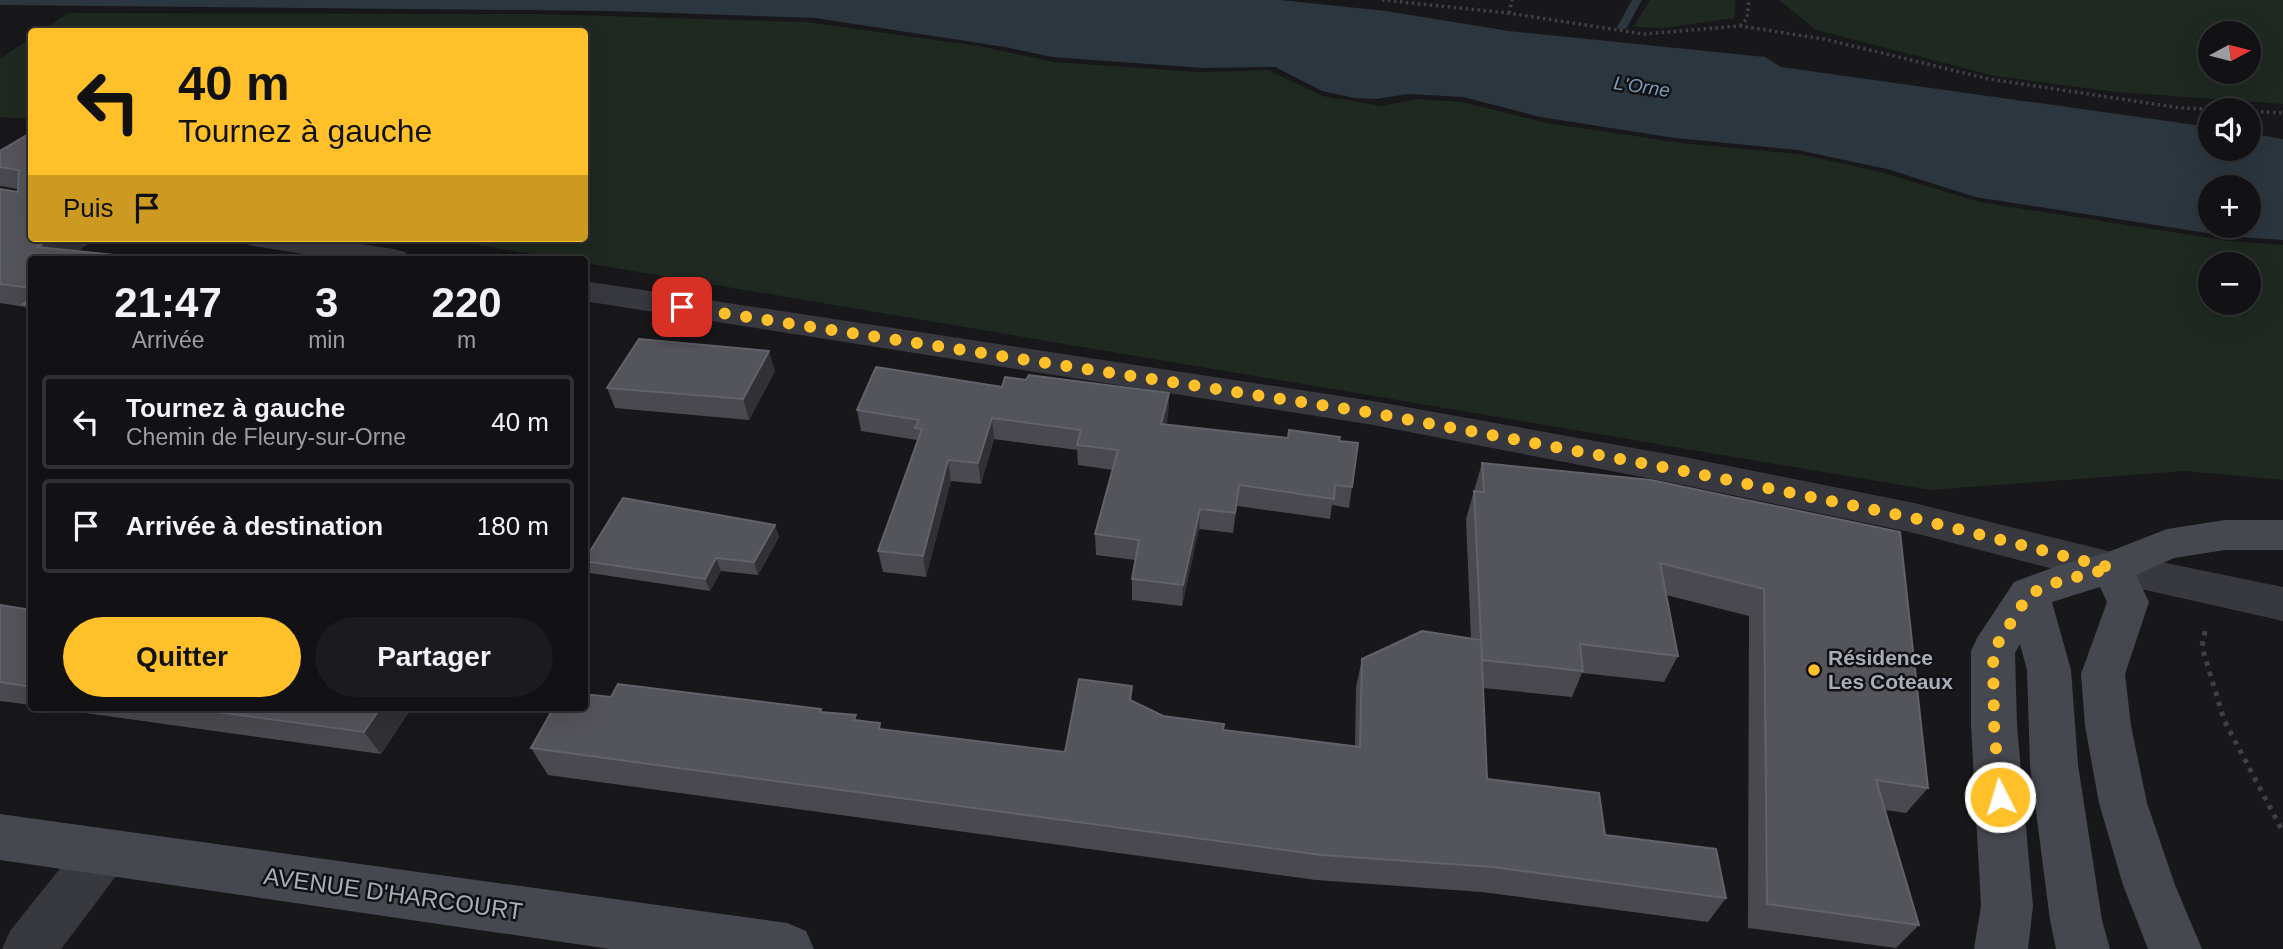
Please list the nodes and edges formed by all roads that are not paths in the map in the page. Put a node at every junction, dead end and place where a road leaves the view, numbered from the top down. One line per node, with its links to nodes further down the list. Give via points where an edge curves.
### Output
1 (286, 242): 2 (street)
2 (375, 256)
3 (588, 292): 5 (street, via 1386,416 1914,518)
4 (2283, 535): 5 (main road, via 2225,535 2167,544)
5 (2112, 568): 6 (main road); 7 (street); 15 (main road, via 2128,602 2103,674 2108,726 2123,803)
6 (2029, 594): 13 (main road, via 1993,651 2007,906); 14 (main road, via 2049,670 2053,765)
7 (2283, 604)
8 (0, 836): 9 (main road, AVENUE D'HARCOURT)
9 (104, 852): 10 (main road, AVENUE D'HARCOURT); 11 (street)
10 (658, 941): 12 (main road, AVENUE D'HARCOURT)
11 (29, 949)
12 (787, 949)
13 (2001, 949)
14 (2083, 949)
15 (2175, 949)

